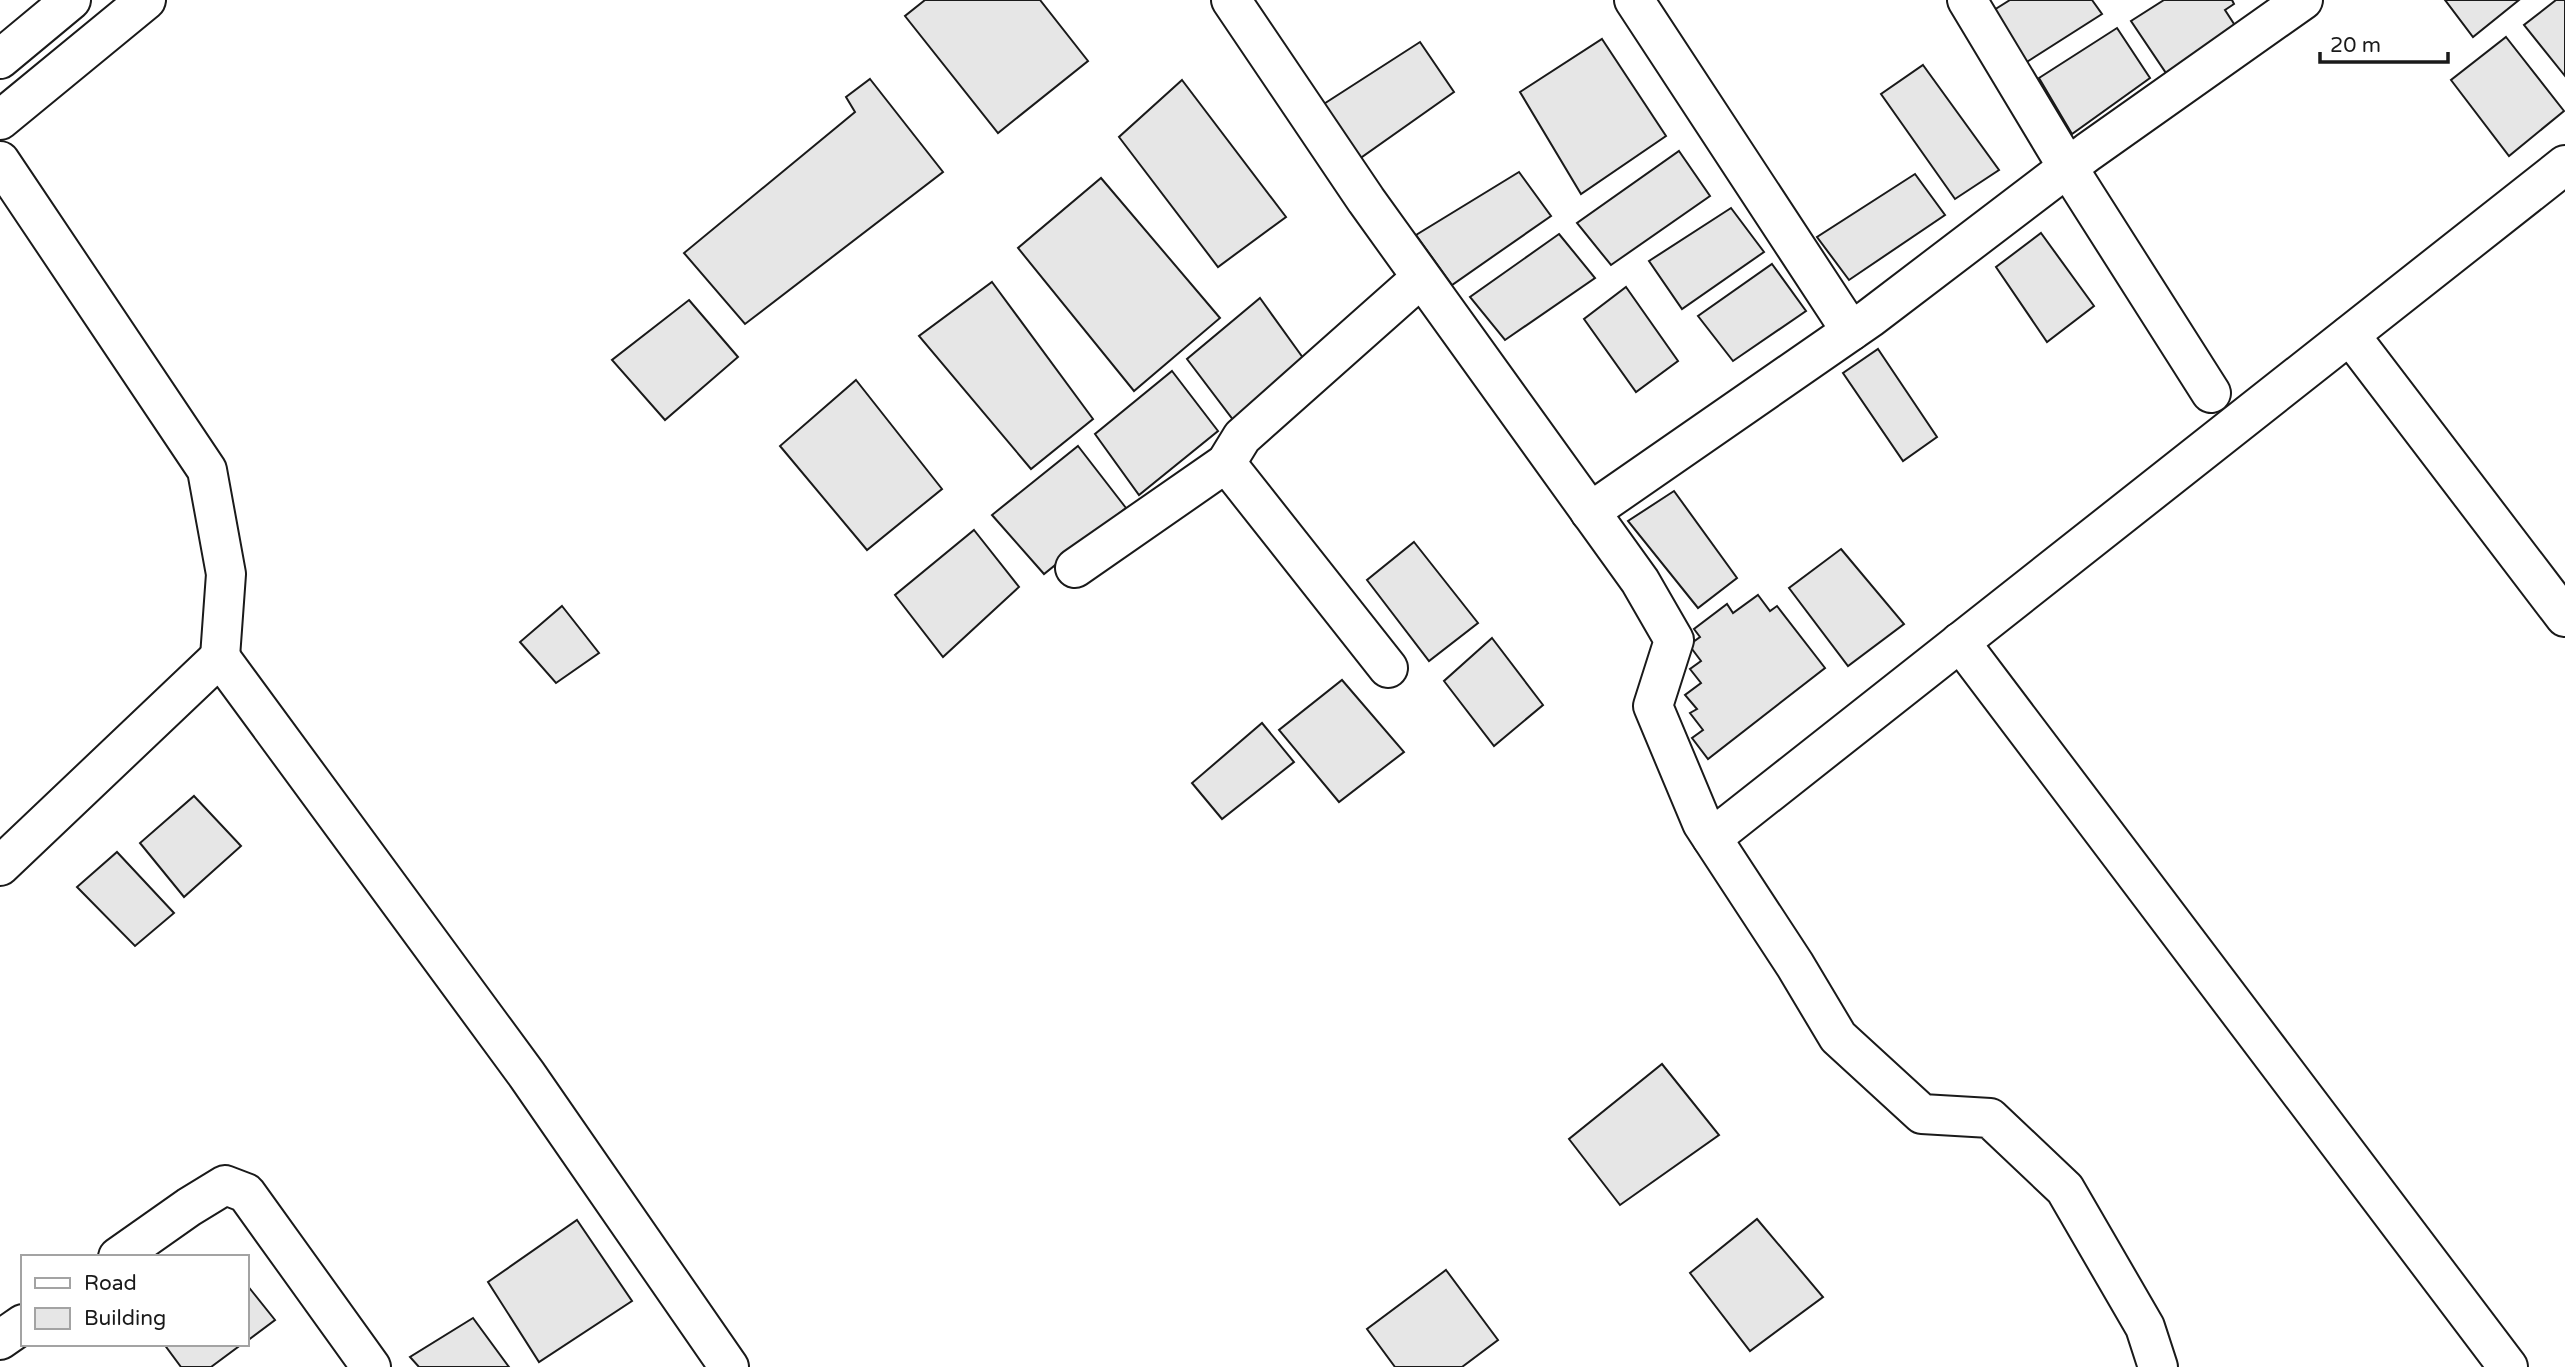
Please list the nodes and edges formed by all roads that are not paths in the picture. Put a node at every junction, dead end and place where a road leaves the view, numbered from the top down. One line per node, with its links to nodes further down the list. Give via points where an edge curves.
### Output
1 (71, 0): 7 (street)
2 (146, 0): 8 (street)
3 (1231, 0): 12 (street)
4 (1634, 0): 13 (street)
5 (1967, 0): 11 (street)
6 (2303, 0): 11 (street)
7 (0, 60)
8 (0, 120)
9 (0, 160): 21 (street, via 207,470 226,574)
10 (2565, 165): 14 (street)
11 (2068, 168): 13 (street); 15 (street)
12 (1421, 278): 16 (street, via 1242,437); 17 (street)
13 (1851, 331): 17 (street)
14 (2350, 335): 19 (street); 20 (street)
15 (2211, 393)
16 (1226, 463): 18 (street); 22 (street)
17 (1590, 512): 23 (street, via 1640,581 1674,640 1653,706)
18 (1075, 568)
19 (2565, 617)
20 (1960, 642): 23 (street); 33 (street)
21 (220, 657): 24 (street); 31 (street, via 527,1075)
22 (1388, 668)
23 (1712, 838): 32 (street, via 1838,1037 1922,1114 1990,1118 2066,1189 2145,1327)
24 (0, 866)
25 (121, 1255): 30 (street, via 225,1185 246,1193)
26 (21, 1325): 27 (street)
27 (0, 1339)
28 (0, 1361): 29 (street)
29 (4, 1367)
30 (370, 1367)
31 (729, 1367)
32 (2158, 1367)
33 (2508, 1367)

